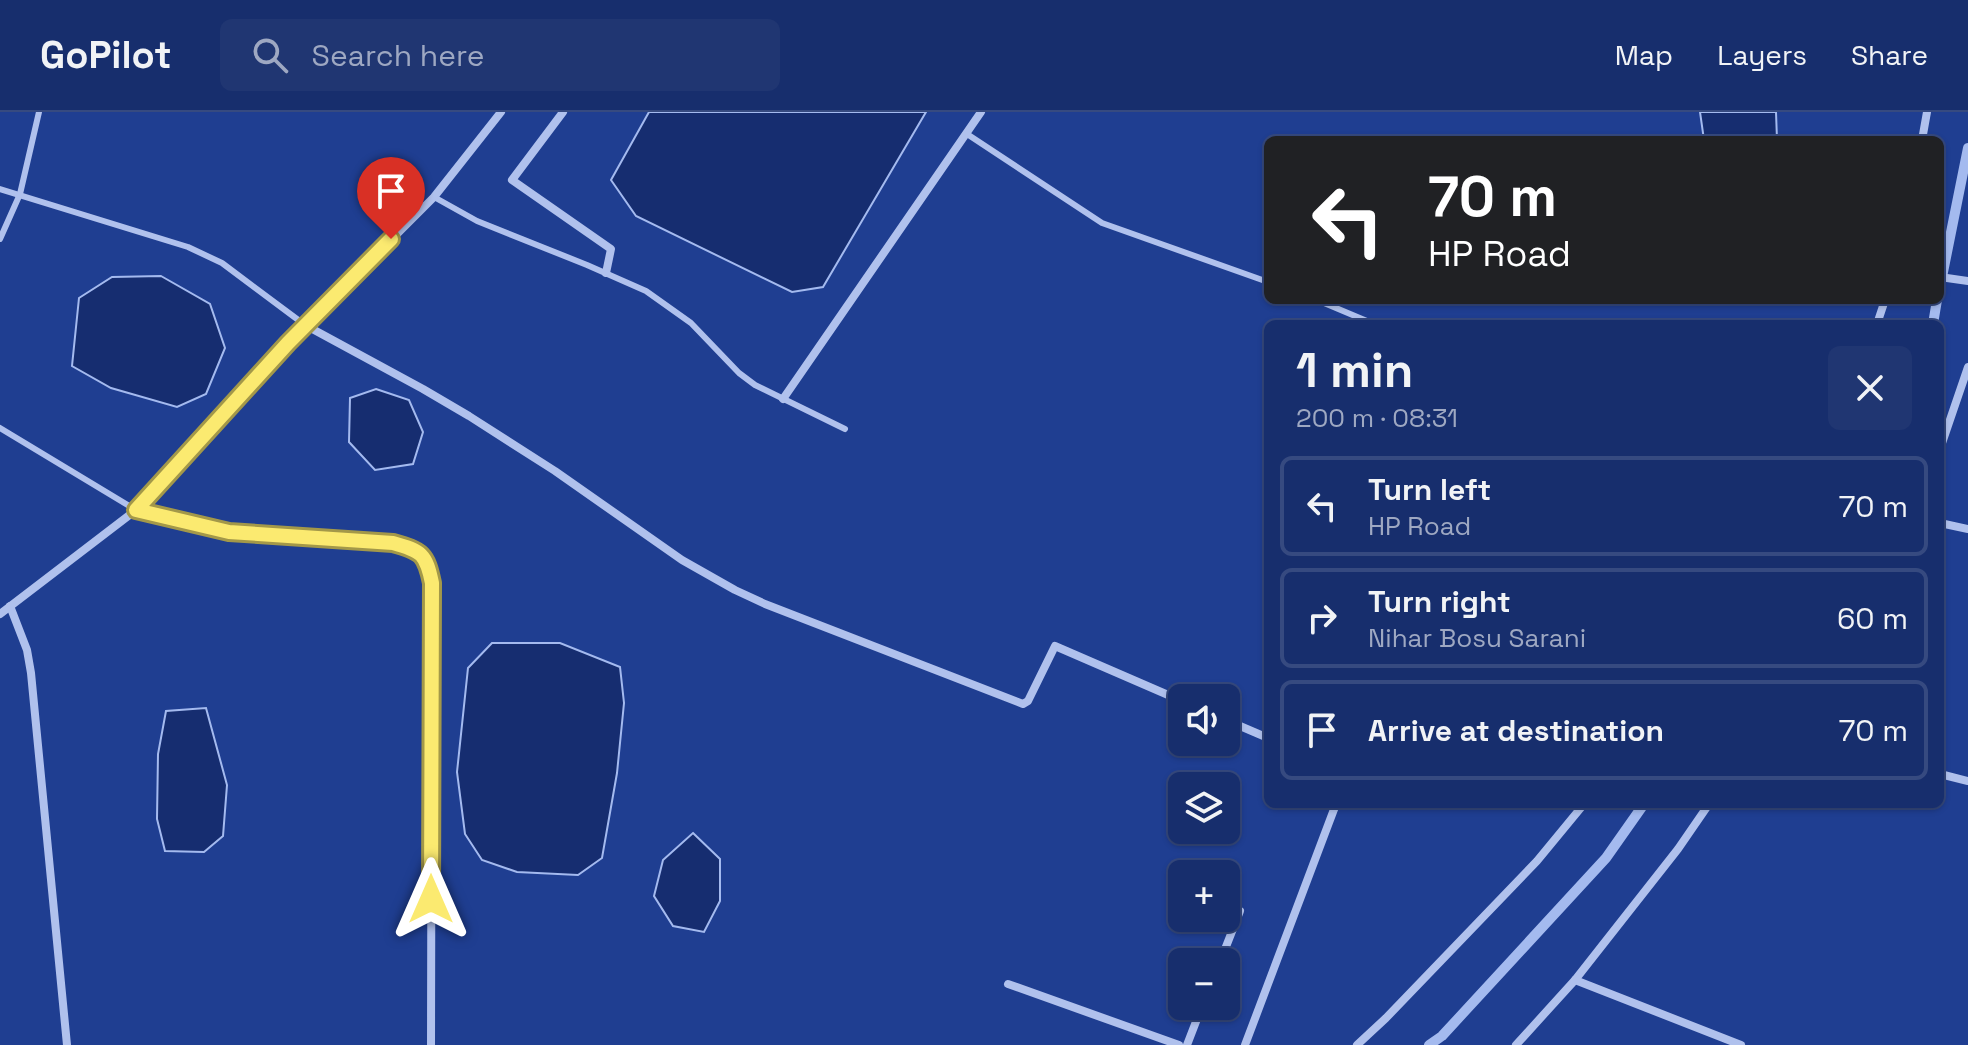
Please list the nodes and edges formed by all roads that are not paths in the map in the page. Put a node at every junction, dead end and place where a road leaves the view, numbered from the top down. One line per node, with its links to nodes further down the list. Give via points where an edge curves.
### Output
1 (39, 112): 9 (lane)
2 (501, 112): 10 (street)
3 (563, 112): 12 (street, via 512,180 611,249)
4 (981, 112): 6 (street)
5 (1927, 112): 7 (street)
6 (967, 134): 14 (lane, via 1102,223); 20 (street)
7 (1923, 136)
8 (0, 189): 9 (lane)
9 (20, 194): 11 (lane); 18 (lane, via 209,255)
10 (434, 197): 12 (lane, via 477,221); 18 (street)
11 (0, 239)
12 (606, 273): 20 (lane, via 646,291 691,323 739,373)
13 (1944, 278): 15 (street)
14 (1264, 281)
15 (1968, 281)
16 (1326, 304): 17 (lane)
17 (1364, 320)
18 (305, 325): 24 (street); 29 (street, via 469,416 682,560 765,604 1023,704 1055,646)
19 (1968, 367): 23 (street)
20 (783, 399): 22 (lane)
21 (0, 428): 24 (lane)
22 (845, 429)
23 (1944, 437)
24 (136, 510): 27 (street); 41 (street, via 229,532 393,543 415,549 428,562)
25 (1944, 524): 26 (street)
26 (1968, 529)
27 (10, 606): 28 (street); 40 (street, via 31,673)
28 (0, 614)
29 (1168, 695)
30 (1240, 726): 31 (street)
31 (1264, 736)
32 (1944, 775): 33 (street)
33 (1968, 781)
34 (1334, 808): 44 (street)
35 (1581, 808): 45 (street, via 1537,861)
36 (1706, 808): 37 (street)
37 (1575, 980): 46 (street); 47 (street)
38 (1008, 984): 42 (street)
39 (1197, 1020): 43 (street)
40 (67, 1045)
41 (431, 1045)
42 (1179, 1045)
43 (1187, 1045)
44 (1245, 1045)
45 (1357, 1045)
46 (1516, 1045)
47 (1741, 1045)

